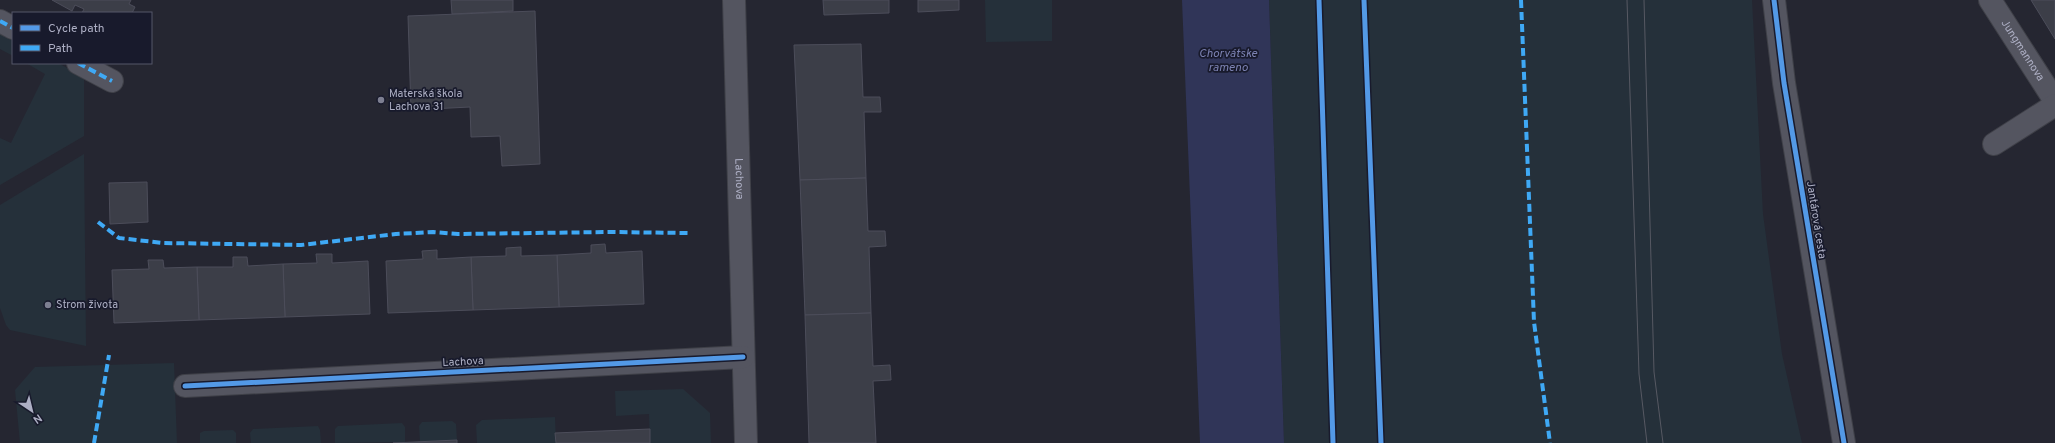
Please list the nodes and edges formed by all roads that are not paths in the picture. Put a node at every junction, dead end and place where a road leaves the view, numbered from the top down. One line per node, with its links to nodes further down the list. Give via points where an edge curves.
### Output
1 (734, 0): 11 (street, Lachova)
2 (1774, 0): 14 (street, Jantárová cesta, via 1789,114)
3 (1990, 0): 8 (street, Jungmannova)
4 (0, 21): 5 (street)
5 (12, 27)
6 (80, 64): 7 (street)
7 (112, 82)
8 (2055, 101)
9 (2055, 105): 10 (street)
10 (1994, 144)
11 (743, 357): 12 (street, Lachova); 13 (street, Lachova)
12 (185, 386)
13 (746, 443)
14 (1844, 443)

